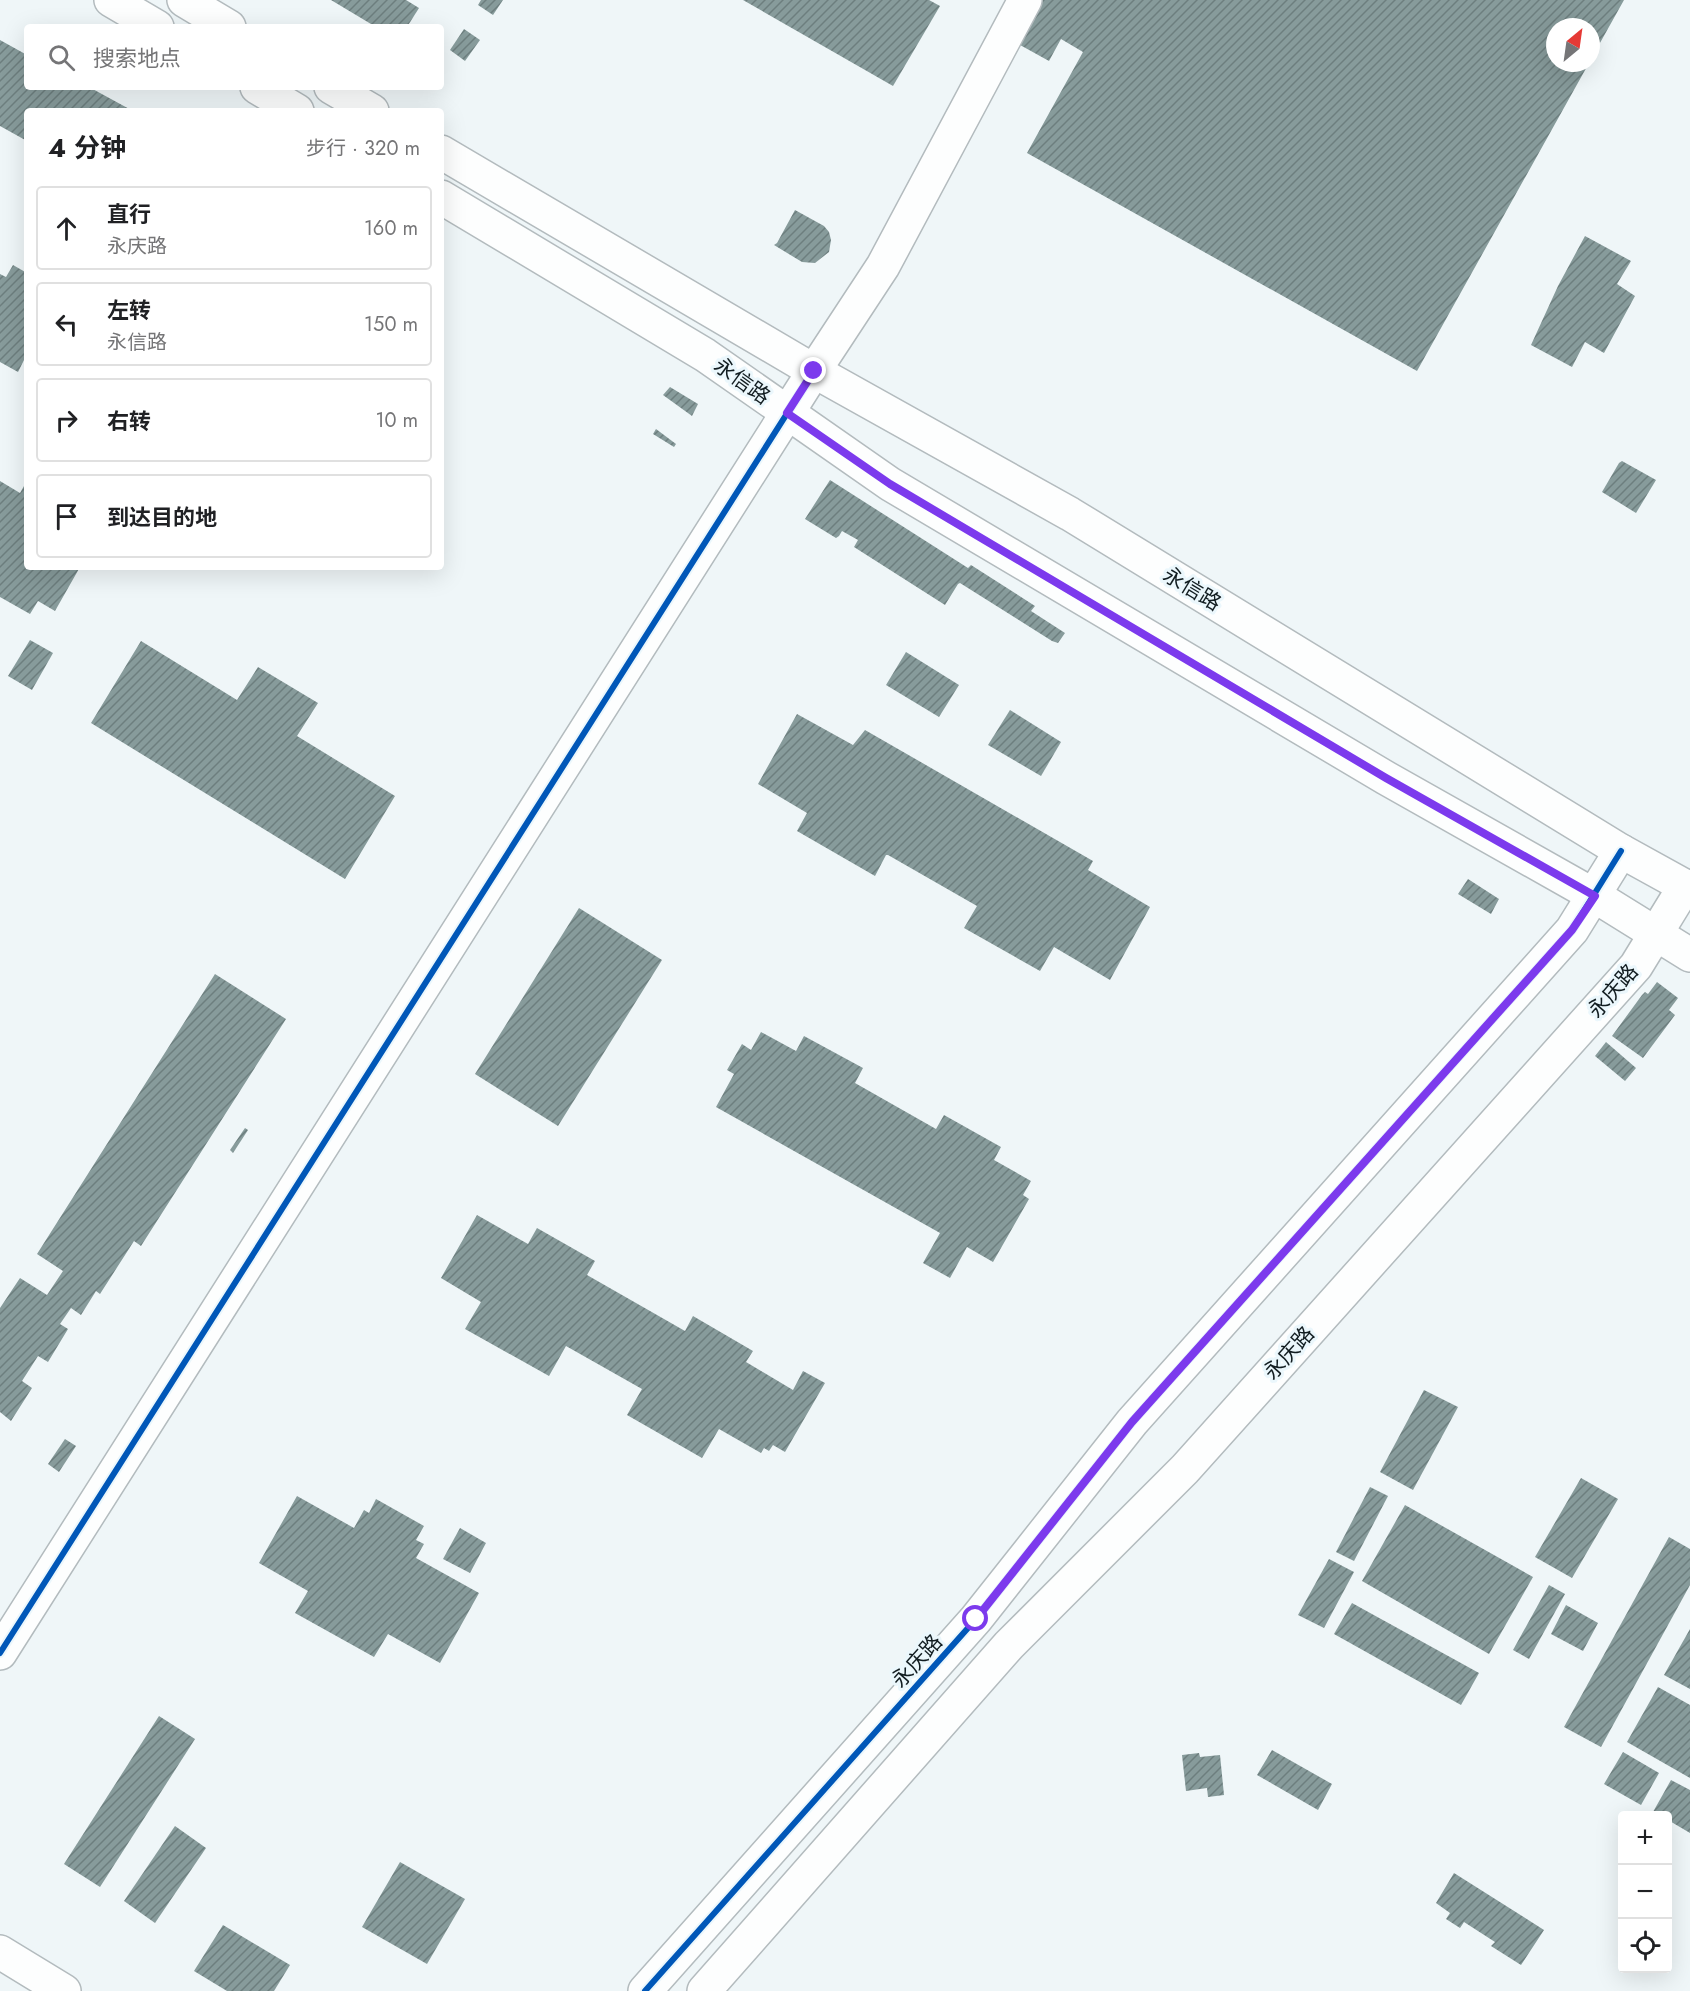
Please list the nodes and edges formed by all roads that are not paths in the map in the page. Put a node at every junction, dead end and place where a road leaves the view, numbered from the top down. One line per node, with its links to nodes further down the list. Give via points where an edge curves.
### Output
1 (111, 0): 4 (street)
2 (184, 0): 5 (street)
3 (1025, 0): 12 (street, via 882,266)
4 (152, 24)
5 (224, 24)
6 (262, 90): 8 (street)
7 (336, 90): 9 (street)
8 (292, 108)
9 (367, 108)
10 (444, 154): 12 (street, 永信路)
11 (444, 199): 13 (street, 永信路, via 705,355)
12 (814, 371): 13 (street); 14 (street, 永信路, via 1070,514)
13 (787, 413): 16 (street, 永信路, via 890,484 1386,778); 19 (street)
14 (1621, 851): 15 (street, 永信路); 16 (street, 永庆路)
15 (1688, 887): 17 (street, 永庆路)
16 (1595, 896): 17 (street, 永信路); 22 (street, 永庆路, via 1572,930 1132,1422 976,1619)
17 (1656, 934): 18 (street, 永信路); 23 (street, 永庆路, via 1636,966 1185,1469 1009,1645)
18 (1690, 955)
19 (0, 1653)
20 (0, 1952): 21 (street)
21 (64, 1991)
22 (645, 1991)
23 (704, 1991)

